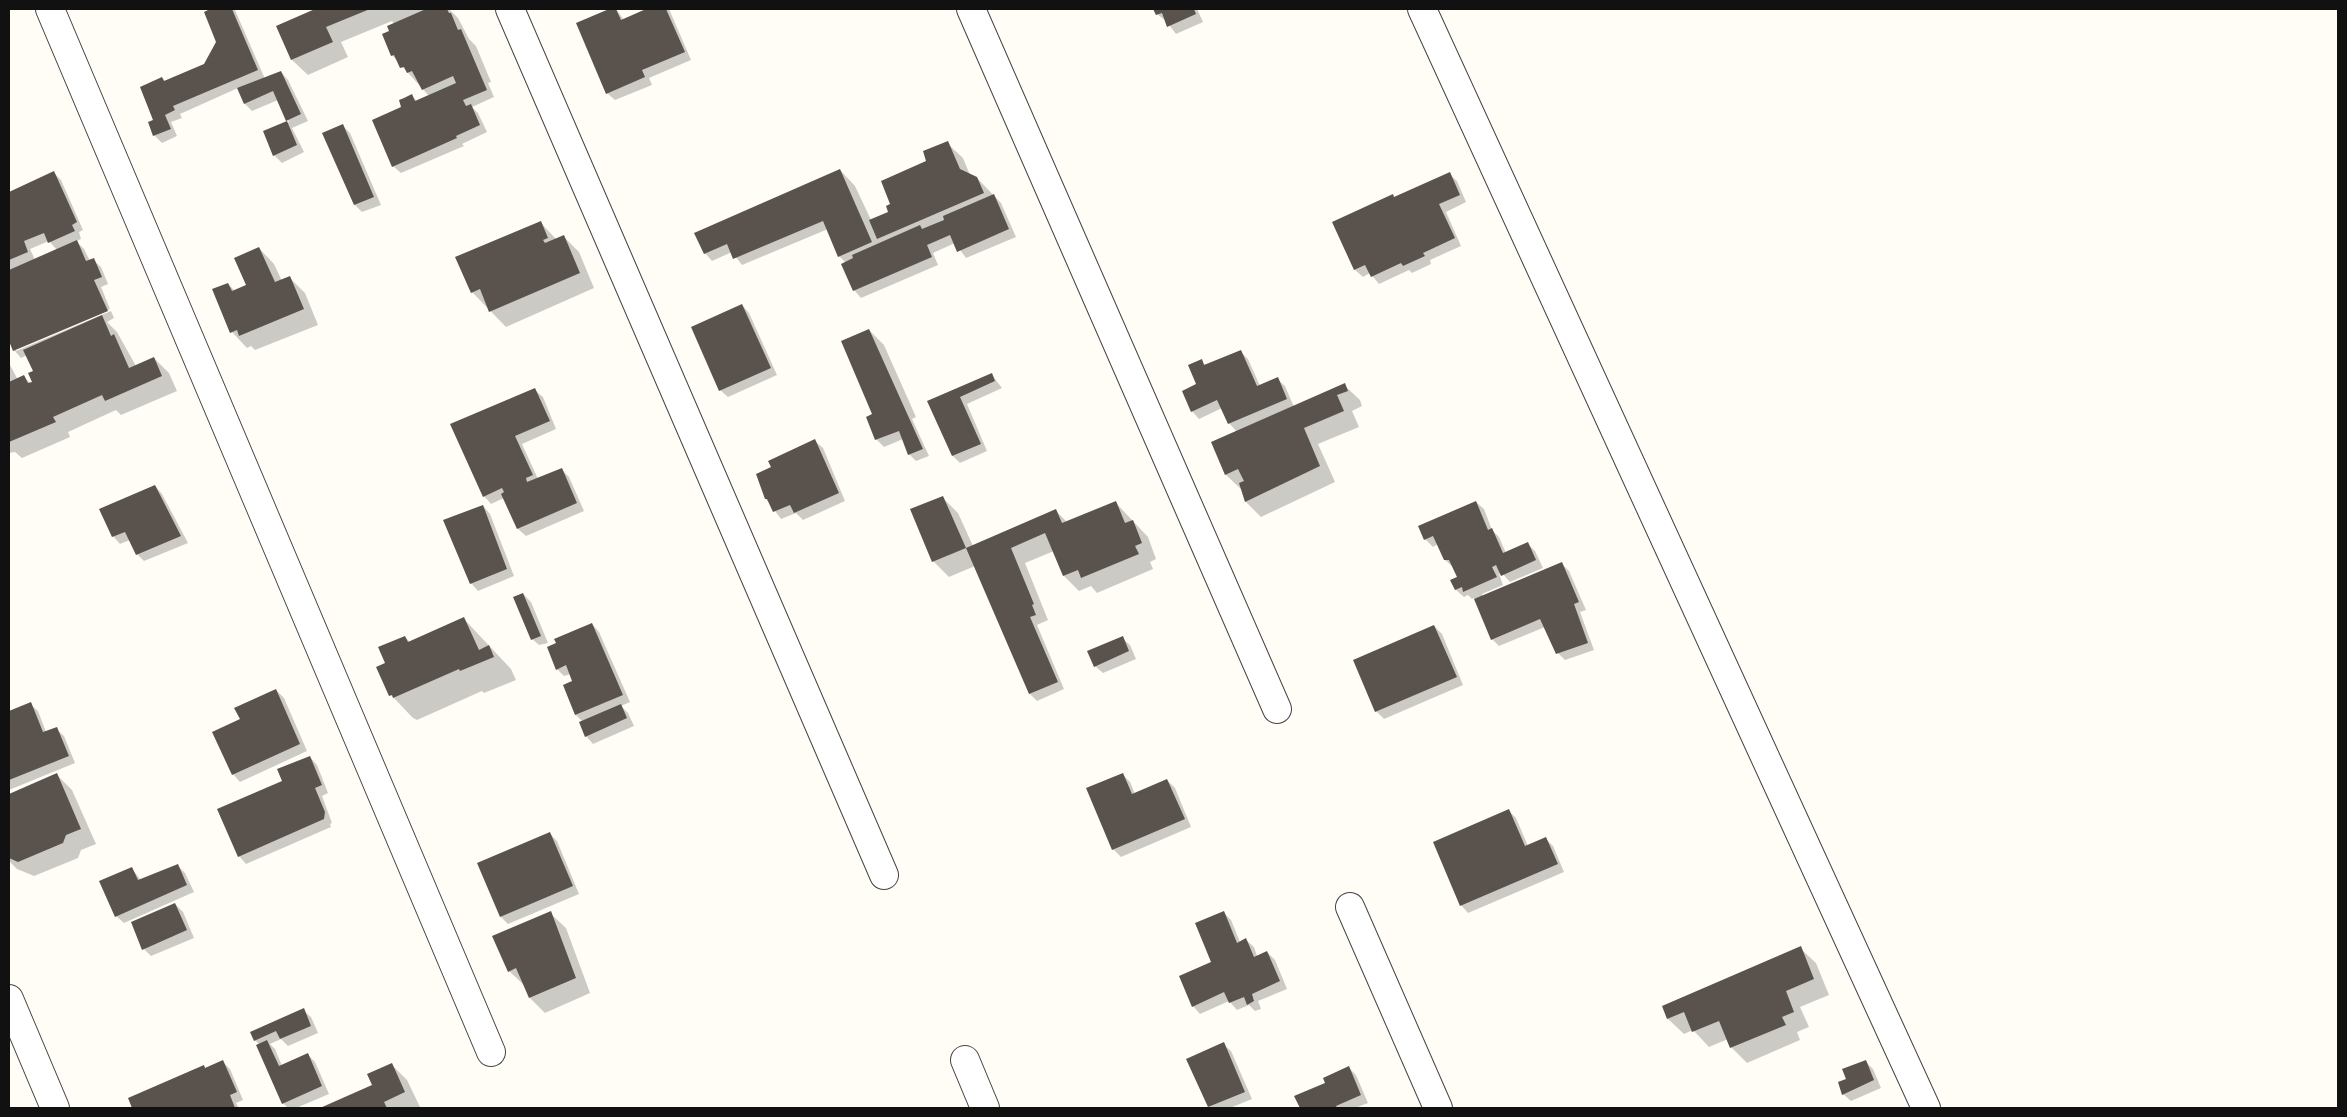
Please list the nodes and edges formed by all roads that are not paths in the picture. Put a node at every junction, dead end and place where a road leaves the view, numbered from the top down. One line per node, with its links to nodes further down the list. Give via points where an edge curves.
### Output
1 (50, 9): 9 (street)
2 (510, 9): 6 (street)
3 (971, 9): 5 (street)
4 (1422, 9): 14 (street)
5 (1277, 710)
6 (884, 875)
7 (1350, 907): 13 (street)
8 (9, 999): 11 (street)
9 (490, 1052)
10 (965, 1060): 12 (street)
11 (55, 1108)
12 (985, 1108)
13 (1438, 1108)
14 (1926, 1108)

